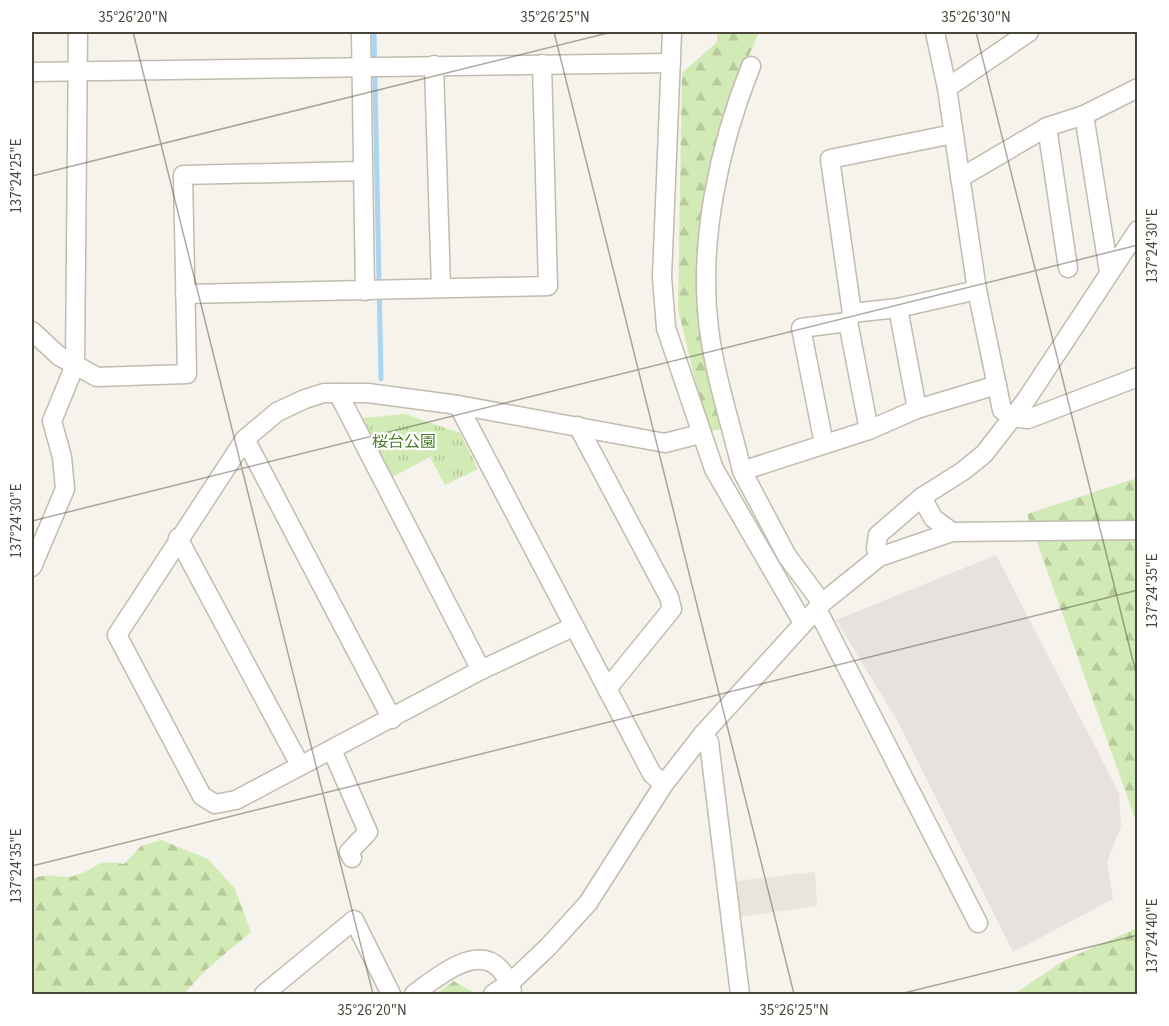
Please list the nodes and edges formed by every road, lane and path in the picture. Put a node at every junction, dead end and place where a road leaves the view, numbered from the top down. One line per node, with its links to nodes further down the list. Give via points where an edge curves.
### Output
1 (78, 32): 12 (street)
2 (361, 32): 9 (street)
3 (672, 32): 6 (street)
4 (935, 32): 13 (street)
5 (1029, 32): 13 (street)
6 (670, 63): 7 (street); 39 (street, via 662,277 666,328)
7 (542, 64): 8 (street); 23 (street, via 548,286)
8 (434, 65): 9 (street); 23 (street)
9 (362, 66): 12 (street); 18 (street)
10 (751, 66): 42 (street, via 722,150 708,255 709,328)
11 (32, 72): 12 (street)
12 (78, 73): 30 (street)
13 (947, 88): 17 (street)
14 (1137, 88): 15 (street)
15 (1084, 115): 16 (street); 22 (street)
16 (1047, 127): 19 (street); 21 (street)
17 (953, 134): 19 (street); 28 (street, via 830,159)
18 (362, 171): 25 (street); 26 (street, via 183,175)
19 (960, 178): 24 (street)
20 (1137, 230): 22 (street)
21 (1068, 268)
22 (1108, 272): 36 (street, via 1026,400)
23 (441, 287): 25 (street)
24 (978, 290): 27 (street); 32 (street)
25 (365, 291): 26 (street)
26 (185, 294): 30 (street, via 187,374 97,377)
27 (898, 308): 28 (street); 35 (street)
28 (850, 318): 38 (street); 41 (street, via 801,328)
29 (32, 331): 30 (street, via 58,356)
30 (75, 365): 48 (street, via 52,421 62,457 65,489)
31 (1137, 377): 36 (street, via 1028,419)
32 (998, 385): 35 (street); 36 (street, via 1002,410)
33 (338, 393): 34 (street); 40 (street, via 304,399 277,412); 52 (street)
34 (458, 405): 37 (street); 51 (street)
35 (917, 409): 38 (street)
36 (1011, 417): 43 (street, via 984,454)
37 (578, 426): 39 (street, via 665,443); 53 (street, via 672,609)
38 (869, 430): 41 (street)
39 (700, 434): 50 (street, via 736,511)
40 (244, 439): 46 (street); 54 (street)
41 (824, 444): 42 (street)
42 (742, 471): 49 (street, via 787,556)
43 (922, 497): 45 (street, via 933,518); 47 (street, via 878,536)
44 (1137, 530): 45 (street)
45 (952, 532): 47 (street)
46 (178, 538): 57 (street); 57 (street, via 117,635 201,795 215,804 223,804)
47 (879, 557): 49 (street)
48 (32, 567)
49 (820, 606): 50 (street); 60 (street)
50 (803, 623): 55 (street)
51 (573, 627): 52 (street); 53 (street)
52 (481, 670): 54 (street)
53 (607, 689): 58 (street, via 652,774)
54 (392, 719): 56 (street)
55 (703, 734): 58 (street); 66 (street, via 709,742)
56 (332, 750): 57 (street); 59 (street, via 368,832 349,852)
57 (300, 765)
58 (664, 784): 61 (street, via 588,903)
59 (352, 858)
60 (978, 923)
61 (512, 988): 64 (street, via 493,963 473,960 442,974); 65 (street)
62 (264, 994): 63 (street, via 354,920)
63 (391, 994)
64 (414, 994)
65 (493, 994)
66 (740, 994)

